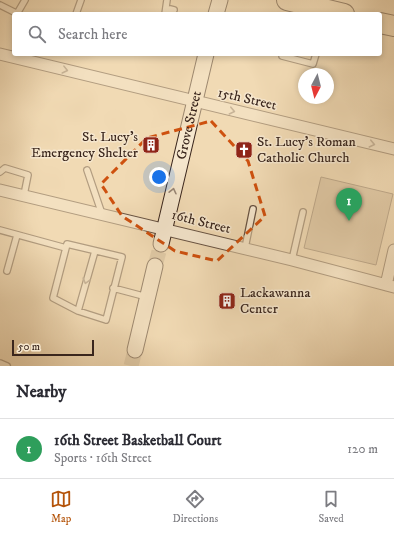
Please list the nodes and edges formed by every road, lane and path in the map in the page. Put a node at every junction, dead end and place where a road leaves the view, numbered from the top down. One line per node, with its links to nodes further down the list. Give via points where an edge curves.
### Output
1 (25, 0): 9 (lane)
2 (81, 0): 10 (lane)
3 (168, 0): 11 (lane)
4 (220, 0): 13 (street)
5 (297, 3): 14 (highway)
6 (0, 5): 8 (lane)
7 (174, 10): 12 (lane, via 170,9)
8 (16, 12)
9 (19, 12)
10 (77, 12)
11 (165, 12)
12 (168, 12)
13 (217, 12)
14 (328, 12)
15 (382, 23): 16 (highway)
16 (394, 26)
17 (0, 54): 21 (street, 15th Street, one-way to 21)
18 (206, 56): 21 (street, Grove Street)
19 (282, 56): 20 (lane, via 313,64)
20 (315, 56)
21 (194, 102): 22 (street, 15th Street, one-way to 22); 30 (street, Grove Street, one-way to 21)
22 (394, 149)
23 (86, 170): 29 (lane)
24 (0, 172): 26 (lane, via 5,168 28,175)
25 (0, 190): 26 (street, 16th Street)
26 (24, 195): 29 (street, 16th Street)
27 (253, 209): 35 (lane)
28 (303, 212): 38 (lane)
29 (102, 214): 30 (street, 16th Street)
30 (164, 229): 33 (street, Grove Street); 35 (street, 16th Street)
31 (0, 230): 32 (lane)
32 (17, 235): 34 (lane); 40 (lane)
33 (161, 244)
34 (66, 248): 37 (lane, via 67,244); 44 (lane, via 53,298)
35 (245, 248): 38 (street, 16th Street)
36 (394, 250): 41 (street)
37 (95, 251): 42 (lane, via 122,257); 44 (lane, one-way to 44)
38 (292, 260): 41 (street, 16th Street)
39 (155, 266): 43 (street)
40 (7, 271)
41 (390, 286)
42 (112, 288): 43 (lane); 44 (lane, via 106,320)
43 (148, 297): 45 (street)
44 (78, 311)
45 (135, 350)
46 (0, 363): 47 (lane)
47 (7, 366)

